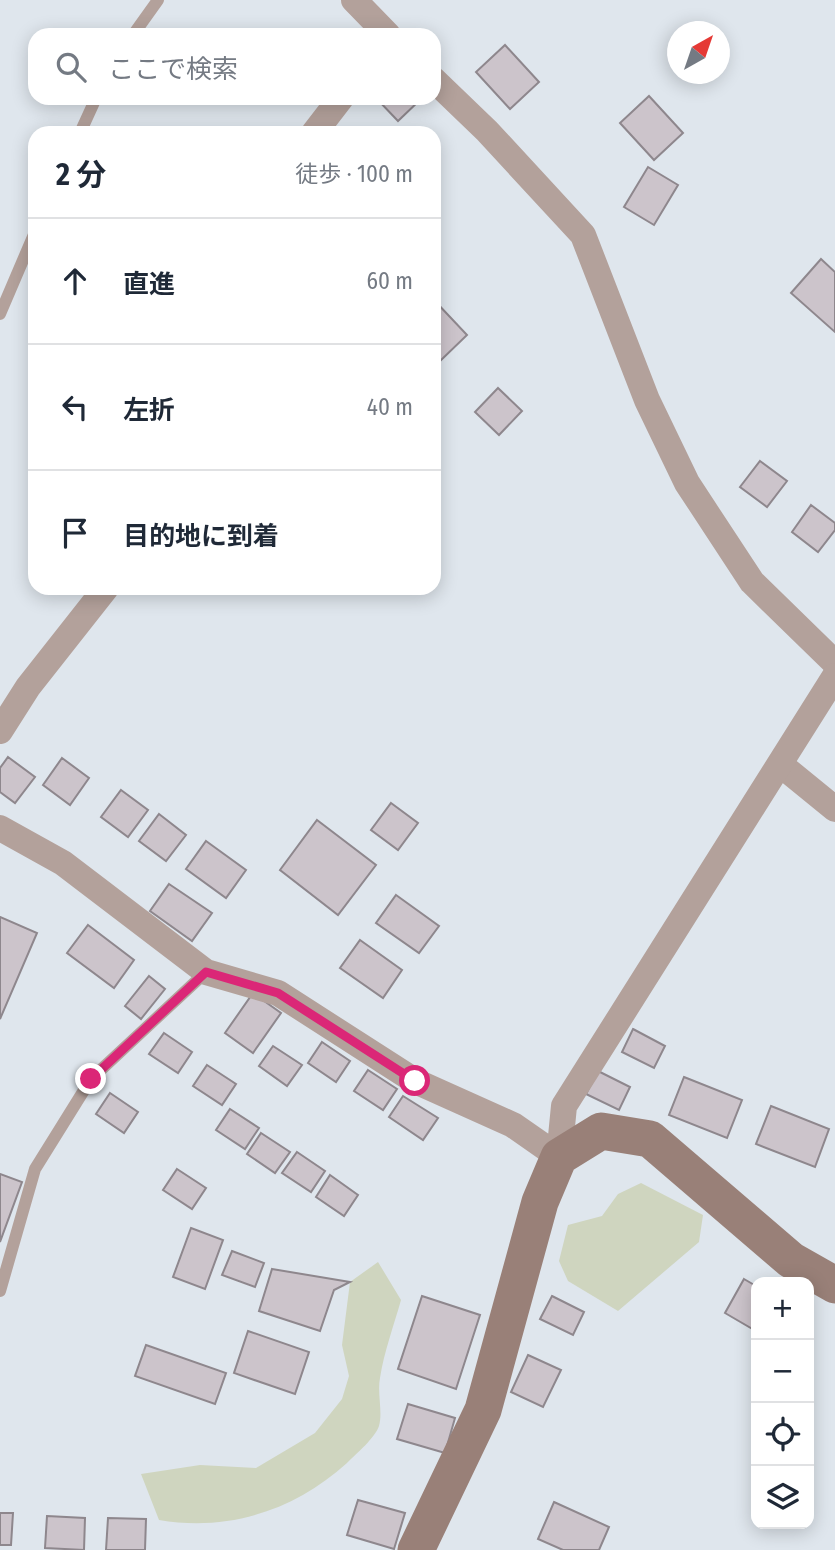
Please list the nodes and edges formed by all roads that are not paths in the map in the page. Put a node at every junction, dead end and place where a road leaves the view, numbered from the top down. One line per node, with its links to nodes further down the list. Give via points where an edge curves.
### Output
1 (158, 0): 3 (lane)
2 (354, 0): 4 (street)
3 (138, 28)
4 (381, 28)
5 (441, 87): 13 (street, via 583,234 647,400 687,483 752,582)
6 (93, 105): 8 (lane)
7 (336, 105): 9 (street)
8 (83, 126)
9 (319, 126)
10 (28, 248): 11 (lane)
11 (0, 314)
12 (100, 595): 15 (street, via 28,687)
13 (835, 663)
14 (835, 676): 16 (street)
15 (0, 731)
16 (781, 765): 17 (street); 20 (street, via 564,1106)
17 (835, 809)
18 (0, 828): 19 (street, via 63,863)
19 (206, 972): 20 (street, via 278,993 415,1081 513,1125); 22 (lane, via 91,1079 35,1169)
20 (559, 1157): 21 (street, via 601,1131 650,1139 791,1260); 23 (street, via 540,1202 483,1410)
21 (835, 1285)
22 (0, 1291)
23 (416, 1550)

